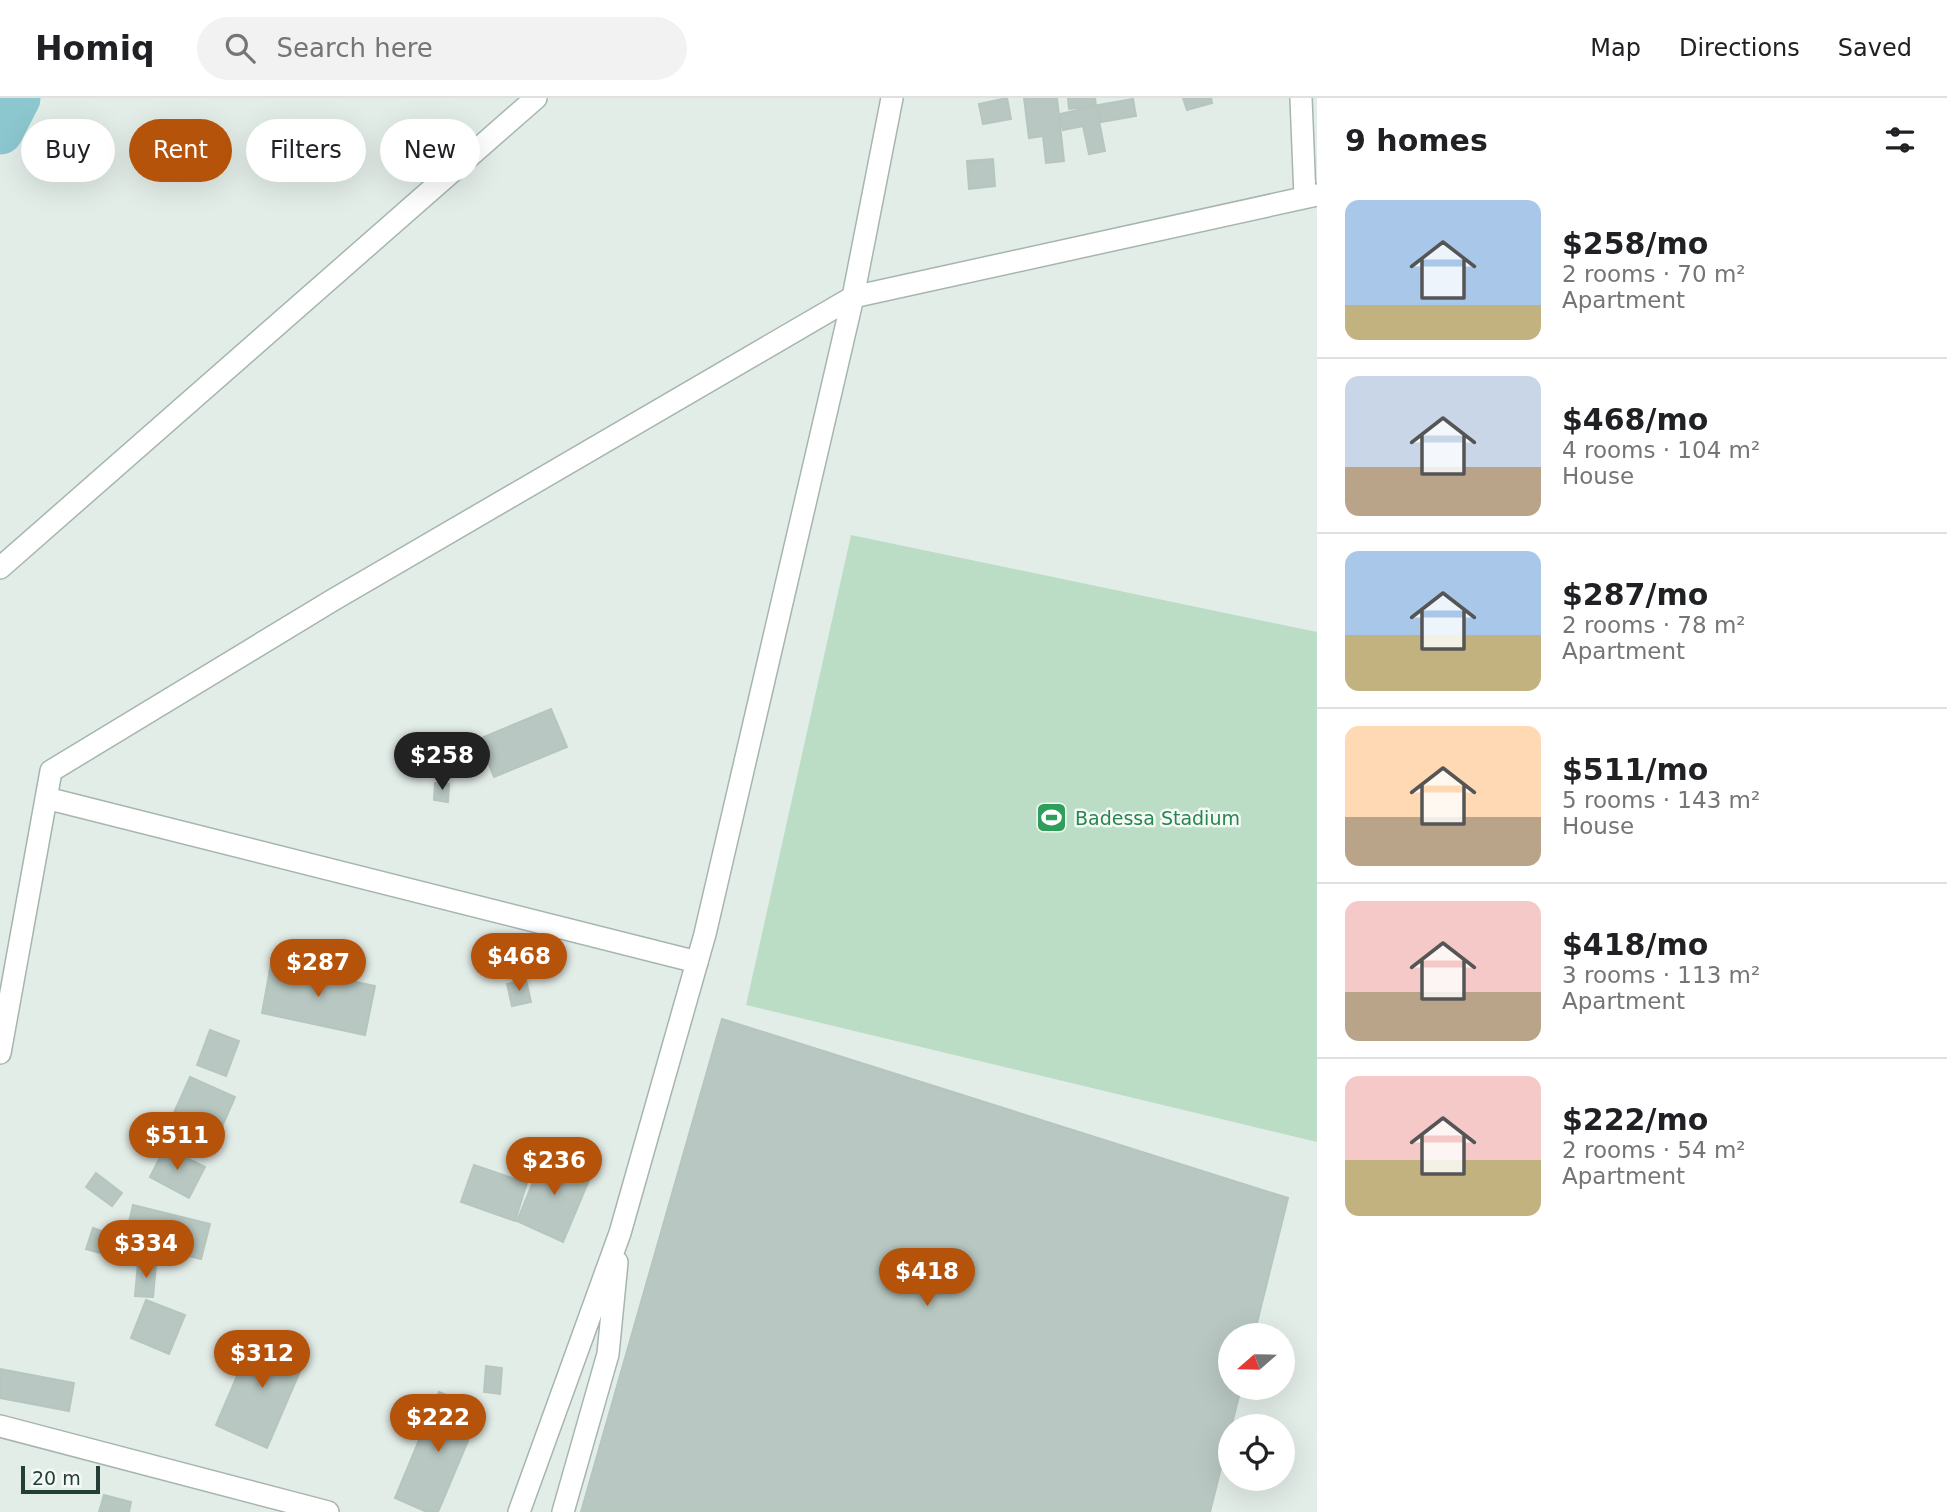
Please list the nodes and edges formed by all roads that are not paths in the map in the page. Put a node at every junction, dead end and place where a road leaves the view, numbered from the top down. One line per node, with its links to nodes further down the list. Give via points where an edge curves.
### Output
1 (536, 98): 6 (street)
2 (892, 98): 5 (street)
3 (1301, 98): 4 (street)
4 (1311, 196): 5 (street)
5 (853, 297): 7 (street, via 333,600 51,771); 8 (street)
6 (0, 568)
7 (46, 799): 8 (street); 9 (street)
8 (697, 962): 10 (street)
9 (0, 1052)
10 (620, 1233): 13 (street); 14 (street, via 608,1354)
11 (0, 1426): 12 (street)
12 (323, 1511)
13 (519, 1512)
14 (564, 1512)

